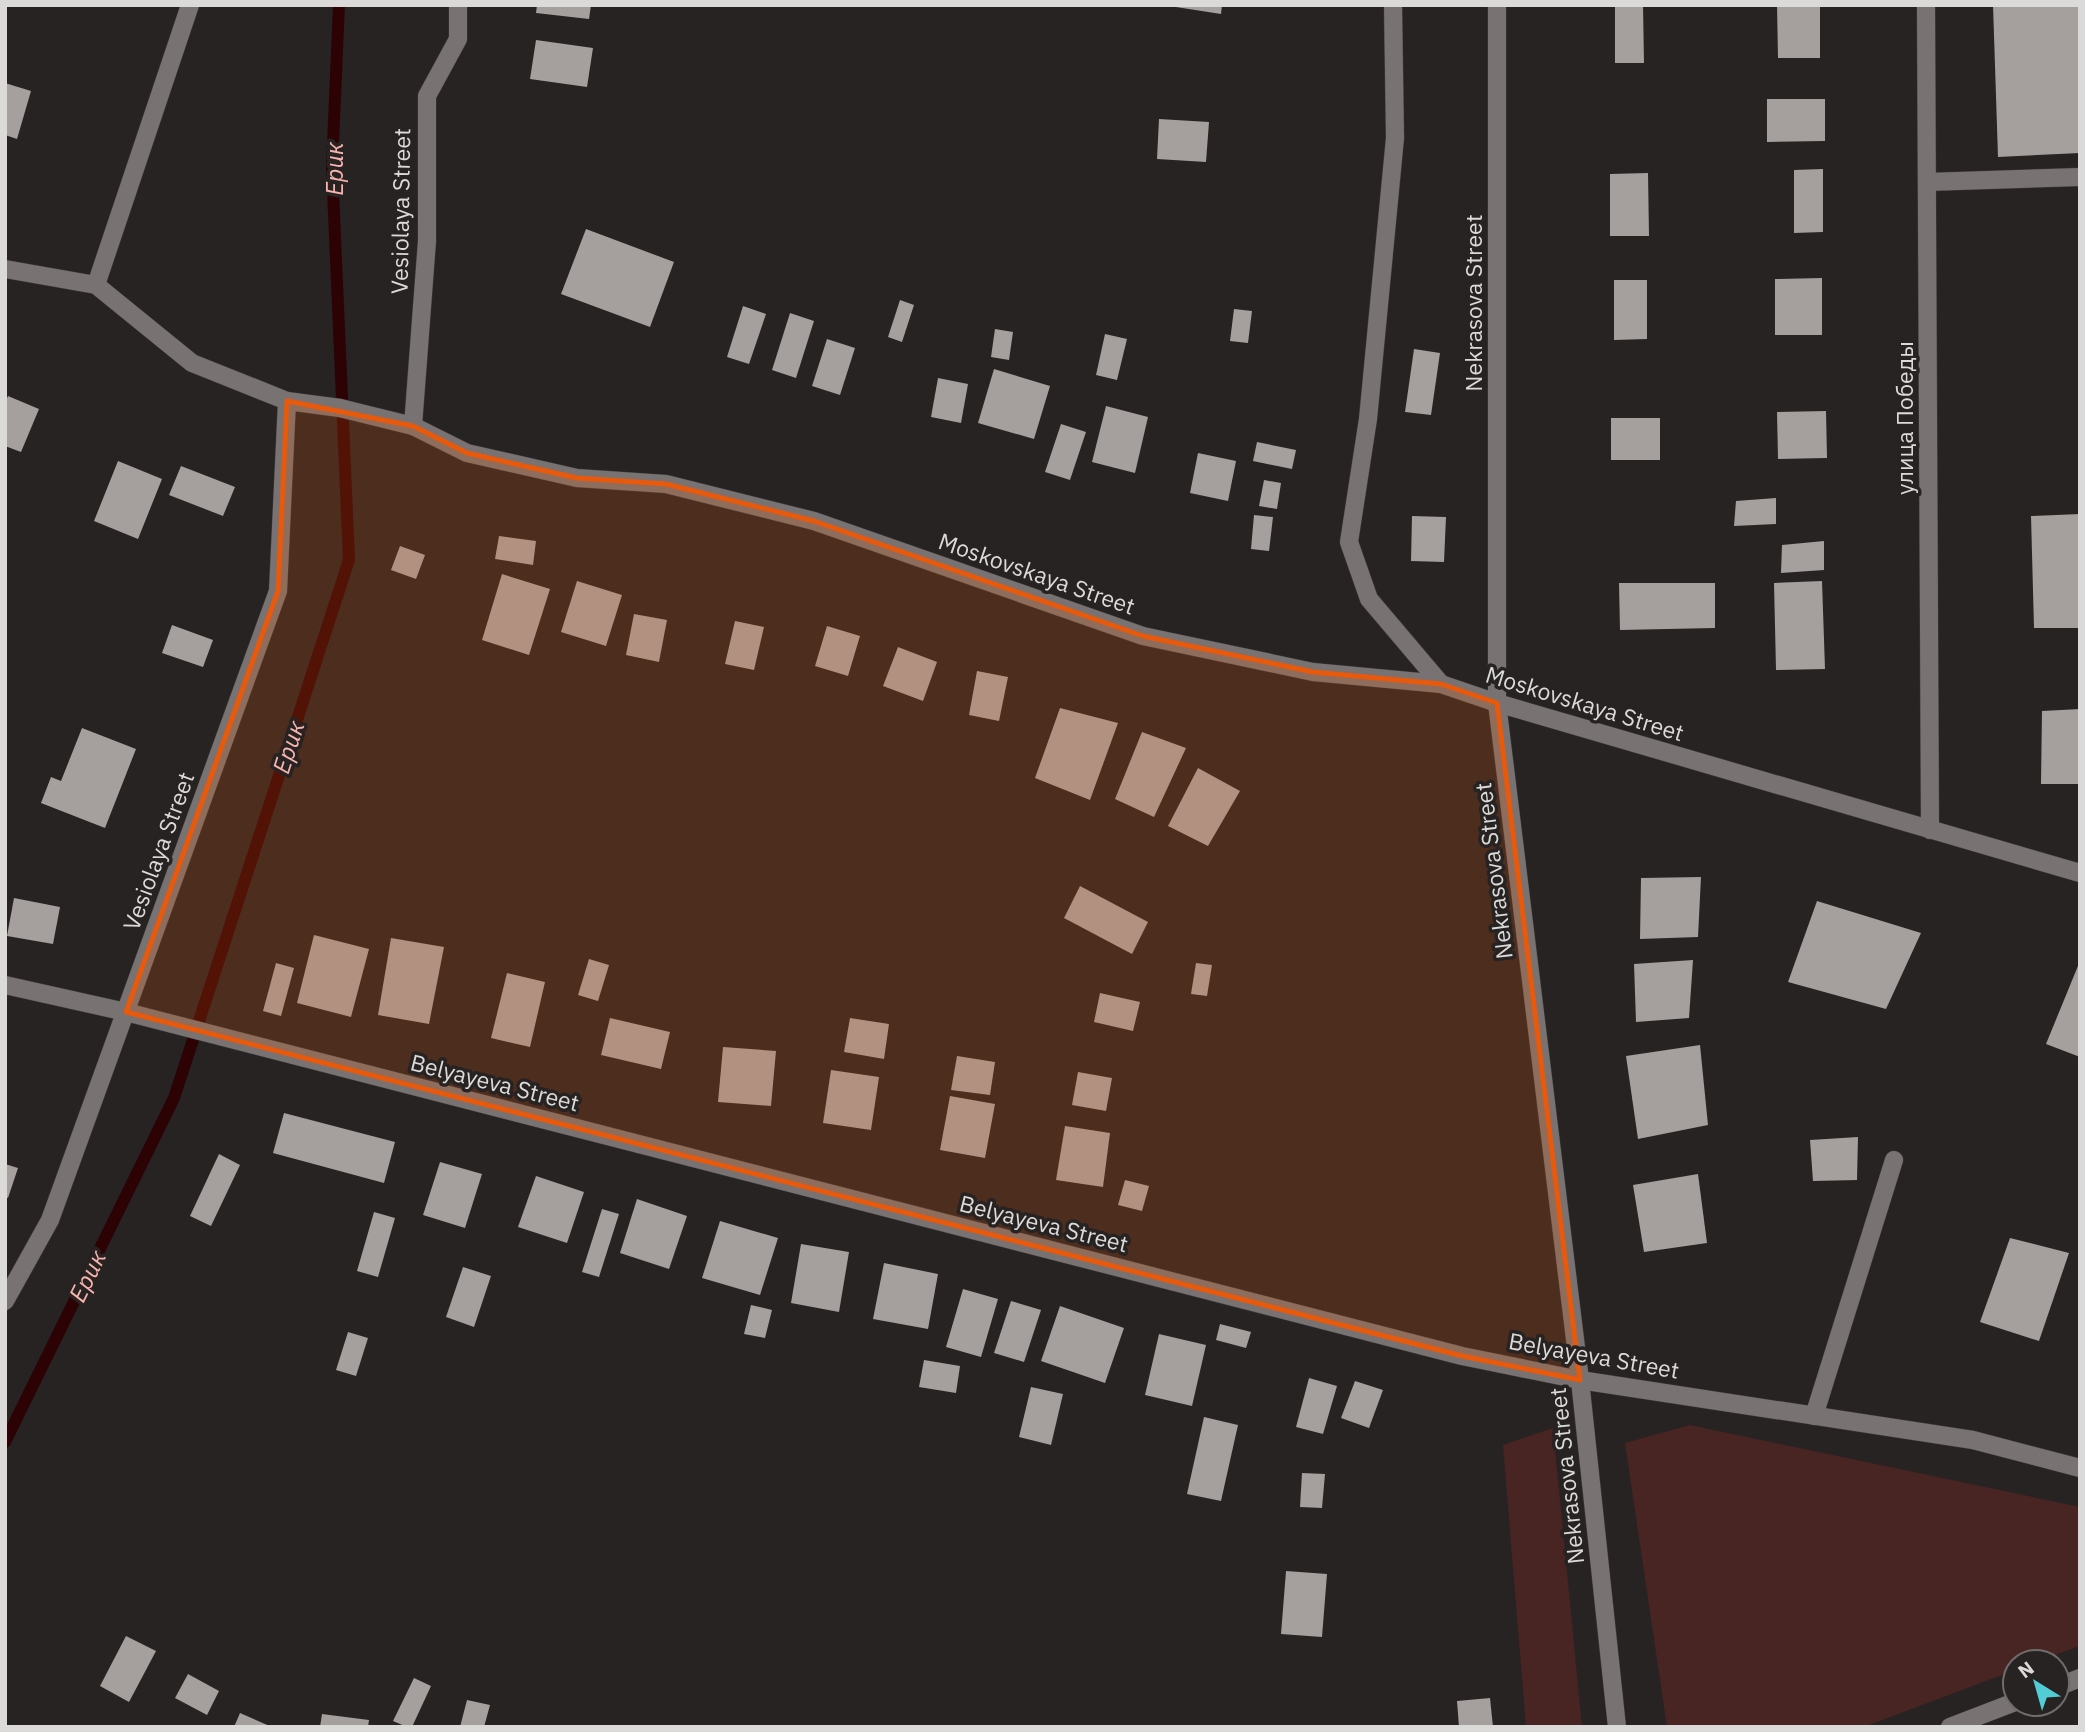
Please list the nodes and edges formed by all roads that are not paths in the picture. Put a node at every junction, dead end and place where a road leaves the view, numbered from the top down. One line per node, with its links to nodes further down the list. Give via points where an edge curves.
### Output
1 (190, 5): 9 (street)
2 (457, 5): 11 (street, Vesiolaya Street, via 458,39 427,96 427,241)
3 (1393, 5): 12 (street, via 1395,138 1368,419 1349,542 1369,599)
4 (1497, 5): 13 (street, Nekrasova Street)
5 (1926, 5): 7 (street, улица Победы)
6 (2080, 177): 7 (street)
7 (1927, 182): 14 (street, улица Победы)
8 (5, 269): 9 (street, Moskovskaya Street)
9 (96, 285): 10 (street, Moskovskaya Street, via 192,363)
10 (287, 401): 11 (street, Moskovskaya Street); 17 (street, Vesiolaya Street, via 278,590)
11 (413, 426): 12 (street, Moskovskaya Street, via 467,453 577,478 666,484 814,521 1143,636 1313,672)
12 (1441, 684): 13 (street, Moskovskaya Street)
13 (1497, 703): 14 (street, Moskovskaya Street); 20 (street, Nekrasova Street)
14 (1930, 830): 15 (street, Moskovskaya Street)
15 (2080, 873)
16 (5, 985): 17 (street, Belyayeva Street)
17 (126, 1012): 19 (street, Vesiolaya Street, via 50,1220); 20 (street, Belyayeva Street, via 1462,1356)
18 (1894, 1160): 21 (street)
19 (5, 1301)
20 (1580, 1380): 21 (street, Belyayeva Street); 24 (street, Nekrasova Street)
21 (1814, 1416): 22 (street, Belyayeva Street, via 1973,1440)
22 (2080, 1468)
23 (2001, 1708): 25 (street)
24 (1617, 1727)
25 (1950, 1727)

